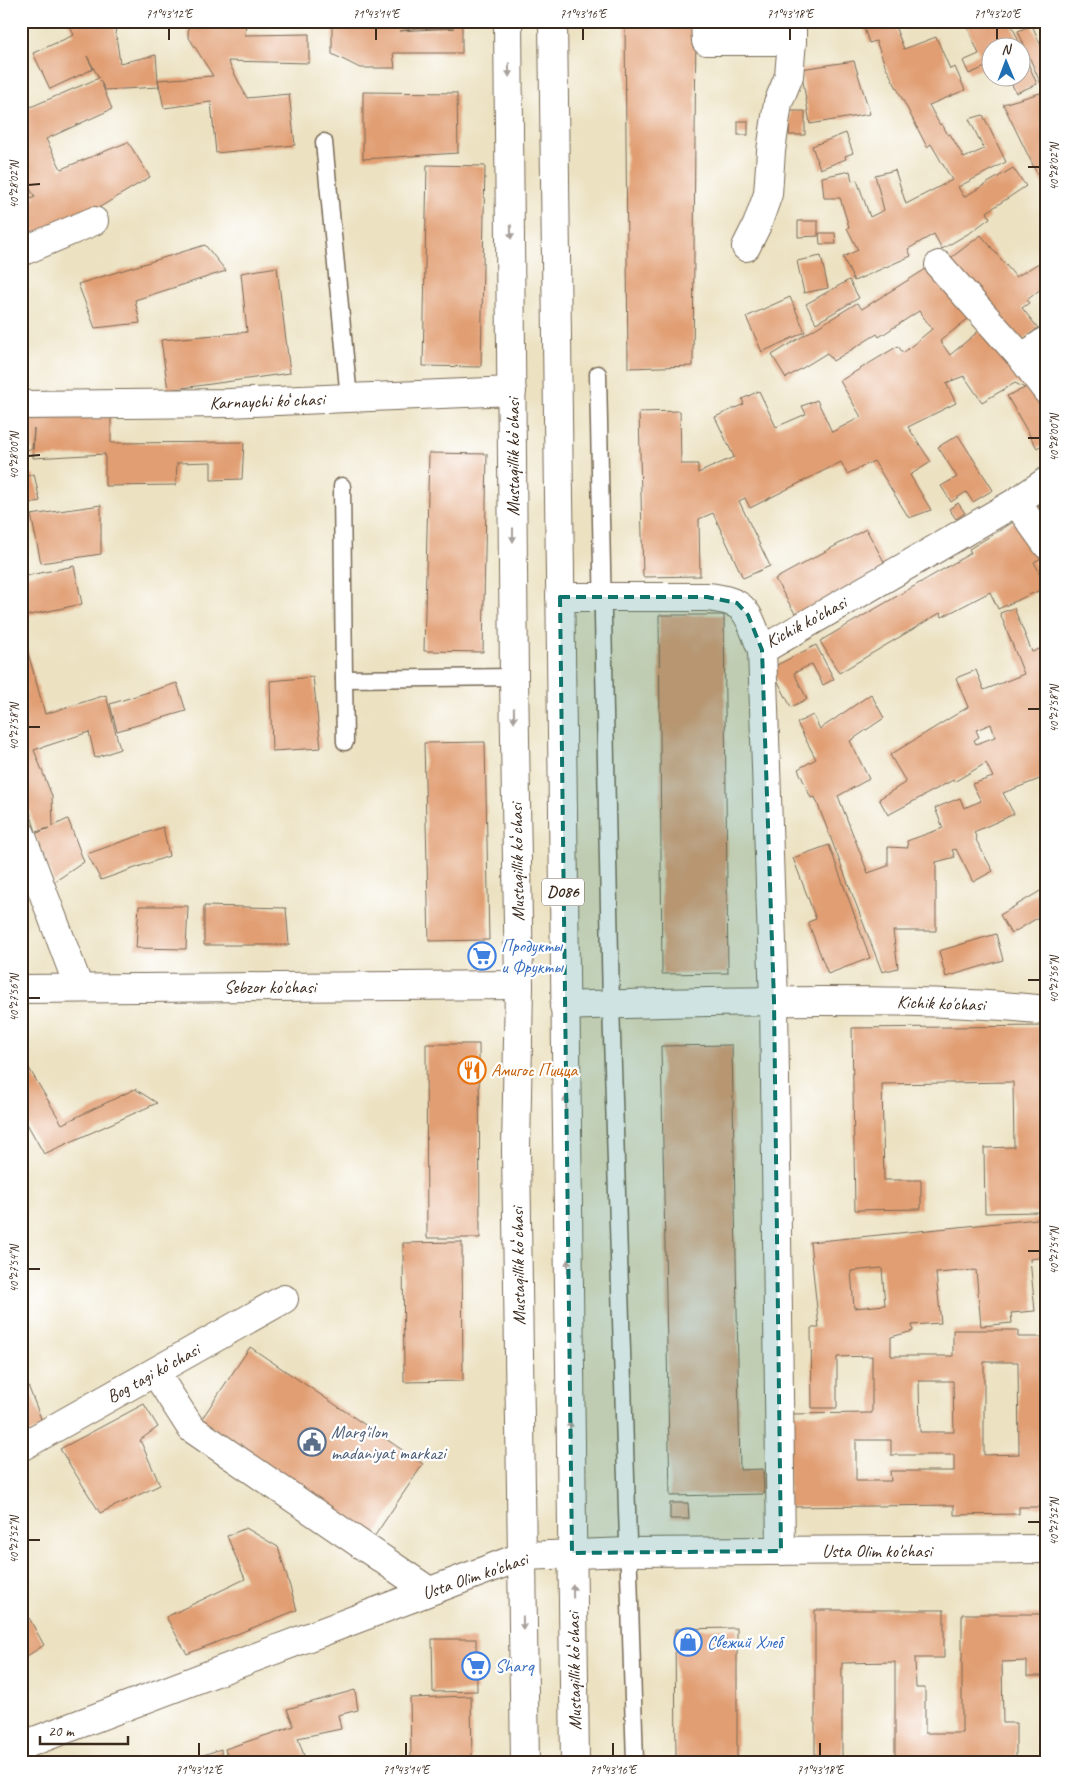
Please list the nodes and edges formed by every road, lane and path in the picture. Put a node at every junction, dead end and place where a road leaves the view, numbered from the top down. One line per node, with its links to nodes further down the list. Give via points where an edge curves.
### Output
1 (508, 21): 13 (street, Mustaqillik koʻchasi / D086, one-way to 13)
2 (553, 21): 21 (street, Mustaqillik koʻchasi / D086)
3 (705, 21): 4 (street, via 706,41)
4 (792, 31): 7 (street, via 789,76 778,103 768,194)
5 (324, 142): 15 (lane)
6 (94, 221): 8 (street)
7 (746, 247)
8 (21, 252)
9 (939, 265): 11 (street)
10 (1047, 340): 11 (street)
11 (1022, 358): 14 (street)
12 (598, 374): 22 (lane)
13 (512, 391): 15 (street, Karnaychi koʻchasi); 24 (street, Mustaqillik koʻchasi / D086, one-way to 24)
14 (1047, 391)
15 (349, 398): 16 (street, Karnaychi koʻchasi)
16 (21, 405)
17 (1047, 481): 19 (street, Kichik ko'chasi)
18 (342, 486): 25 (lane)
19 (1016, 502): 20 (street); 23 (street, Kichik ko'chasi)
20 (1047, 545)
21 (560, 597): 22 (street, Kichik ko'chasi); 33 (street, Mustaqillik koʻchasi / D086)
22 (602, 598): 23 (street, Kichik ko'chasi, via 707,597 730,600 748,615); 32 (lane)
23 (762, 650): 31 (street)
24 (514, 677): 25 (lane); 28 (street, Mustaqillik koʻchasi / D086, one-way to 28)
25 (344, 679): 26 (lane)
26 (345, 742)
27 (21, 834): 29 (street)
28 (519, 985): 29 (street, Sebzor ko'chasi); 42 (street, Mustaqillik koʻchasi / D086, via 516,1150)
29 (79, 988): 30 (street, Sebzor ko'chasi)
30 (21, 989)
31 (774, 1001): 32 (street, Kichik ko'chasi); 34 (street, Kichik ko'chasi, via 917,1001); 39 (street)
32 (611, 1004): 33 (street, Kichik ko'chasi); 40 (lane)
33 (564, 1006): 41 (street, Mustaqillik koʻchasi / D086, one-way to 33)
34 (1047, 1010)
35 (284, 1299): 36 (street, Bog tagi koʻchasi)
36 (155, 1372): 37 (street, Bog tagi koʻchasi); 43 (street, via 191,1428)
37 (21, 1447)
38 (1047, 1550): 39 (street, Usta Olim ko'chasi)
39 (781, 1551): 40 (street, Usta Olim ko'chasi)
40 (628, 1552): 41 (street, Usta Olim ko'chasi); 47 (lane)
41 (572, 1554): 42 (street, Usta Olim ko'chasi); 46 (street, Mustaqillik koʻchasi / D086, one-way to 41)
42 (523, 1556): 43 (street, Usta Olim ko'chasi); 45 (street, Mustaqillik koʻchasi / D086, one-way to 45)
43 (429, 1591): 44 (street, Usta Olim ko'chasi)
44 (21, 1746)
45 (525, 1762)
46 (575, 1762)
47 (635, 1762)

